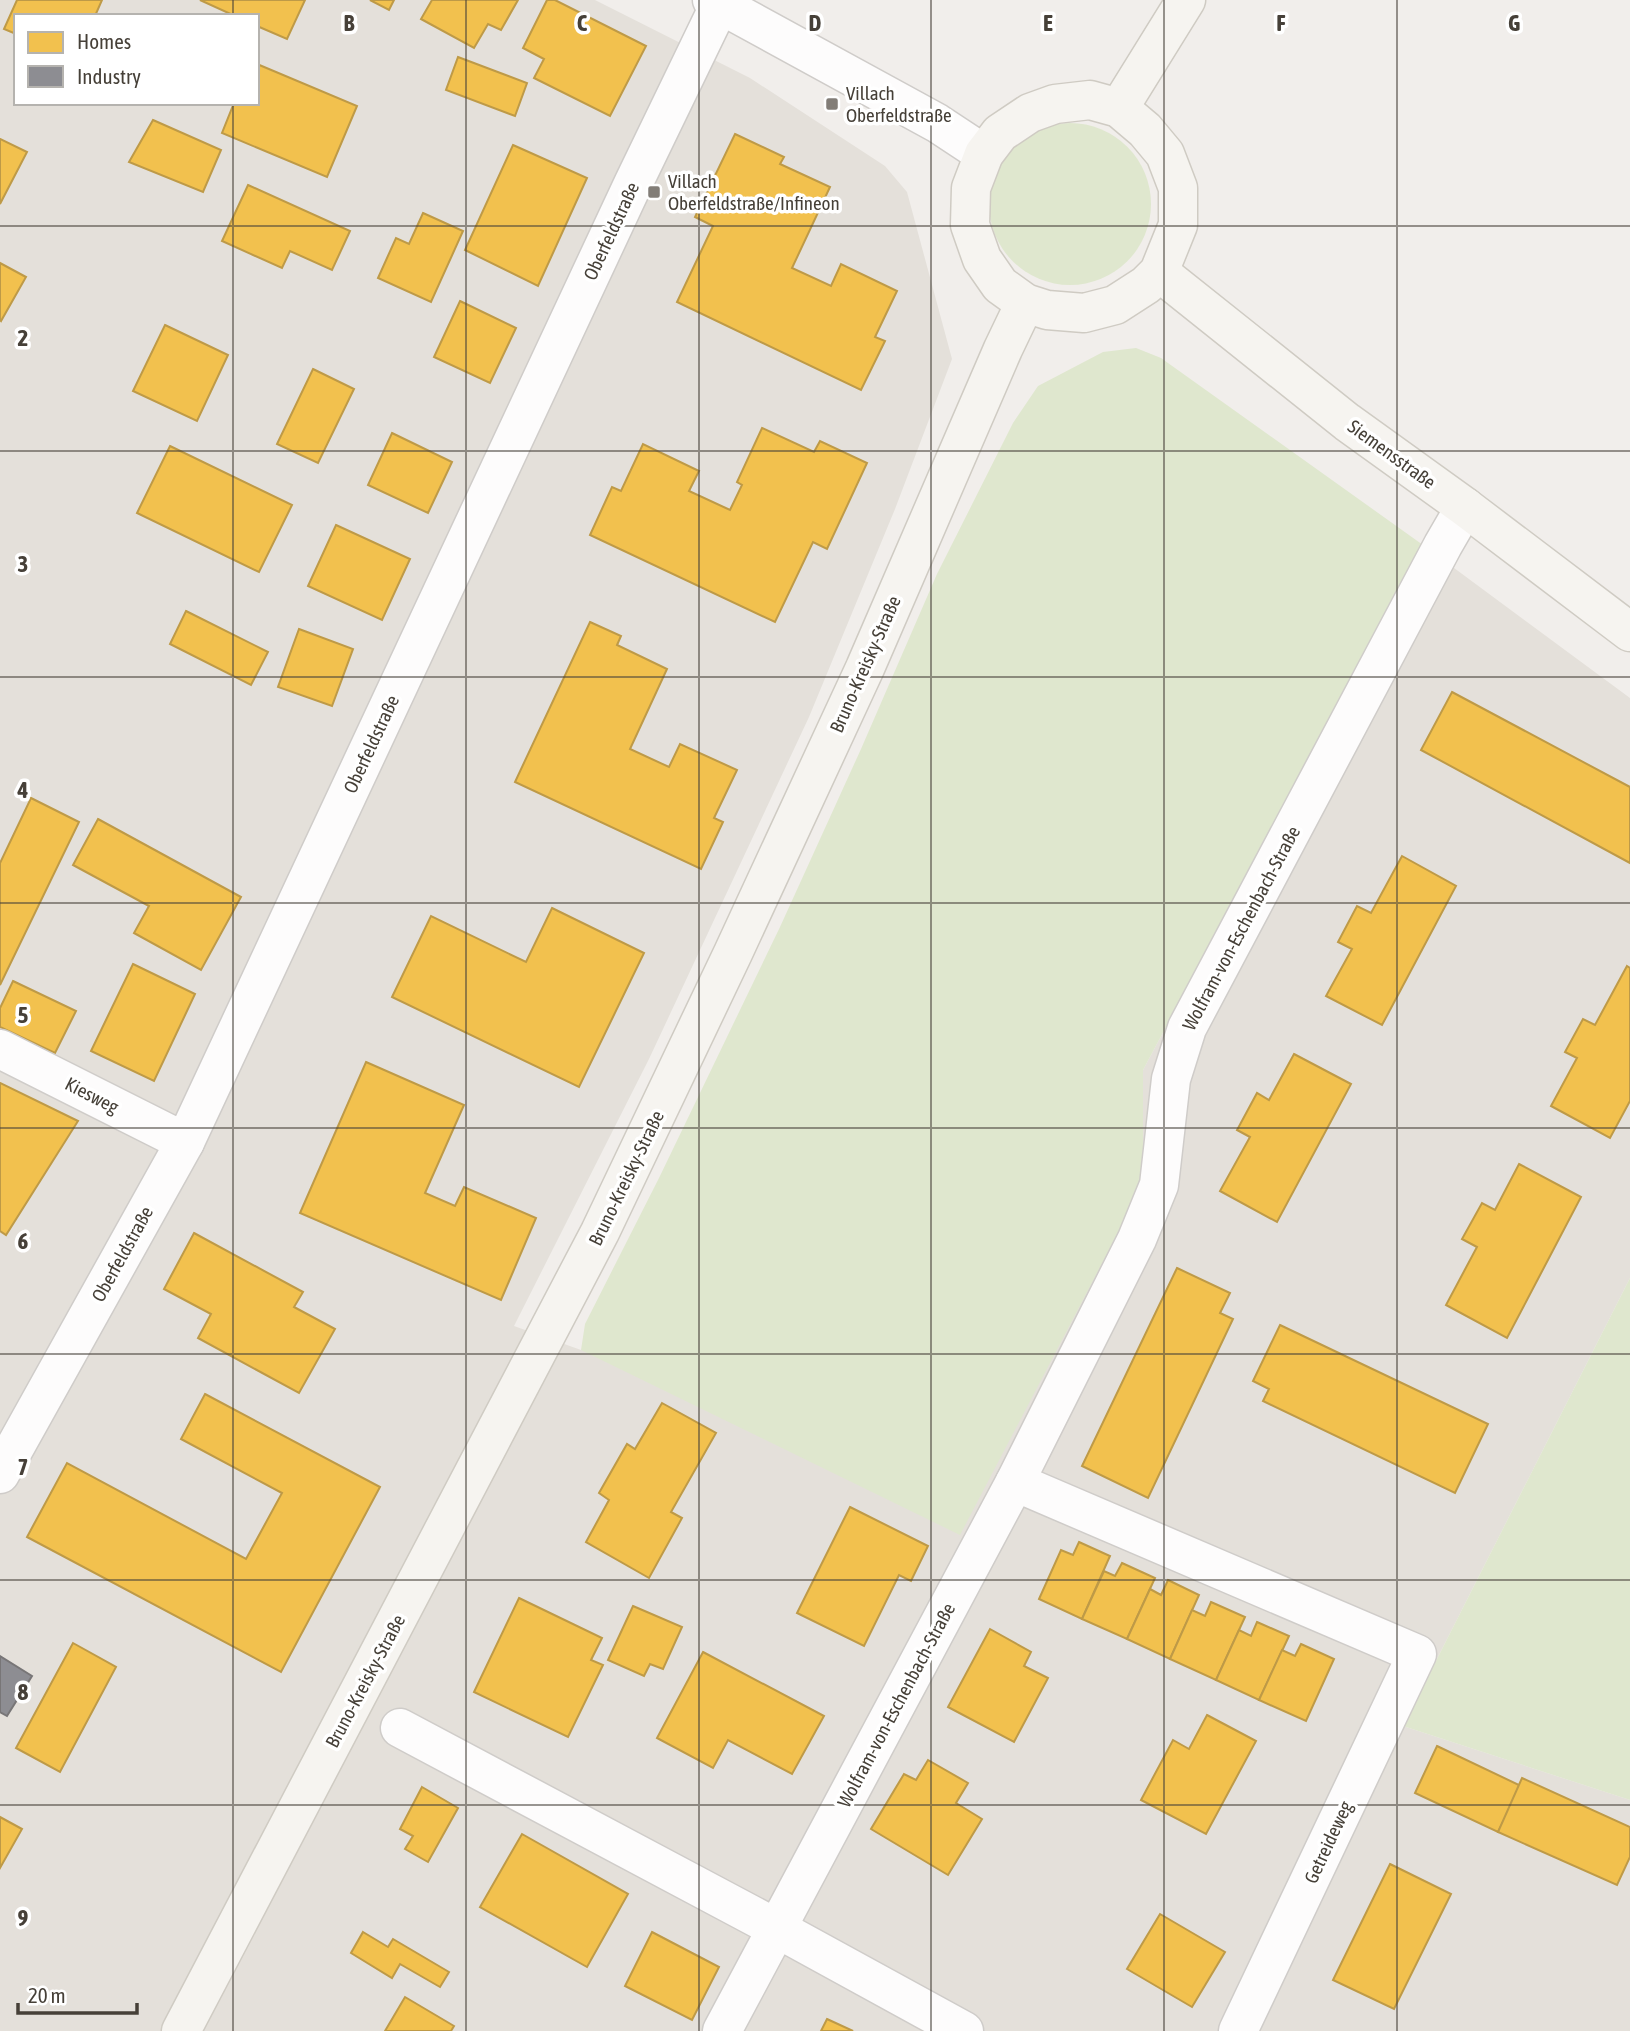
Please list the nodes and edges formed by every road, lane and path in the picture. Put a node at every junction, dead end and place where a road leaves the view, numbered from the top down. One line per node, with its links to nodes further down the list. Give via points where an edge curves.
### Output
1 (1186, 0): 3 (street)
2 (716, 2): 4 (street, via 937,123); 10 (street, Oberfeldstraße)
3 (1119, 108): 4 (street, via 1090,100 1055,104 1030,113 1000,133); 5 (street, via 1165,154 1178,188 1178,225)
4 (984, 154): 6 (street, via 971,188 970,225 982,259 1000,285)
5 (1159, 272): 6 (street, via 1115,305 1084,313); 7 (street, Siemensstraße, via 1347,422)
6 (1025, 303): 15 (street, Bruno-Kreisky-Straße, via 864,668 606,1220)
7 (1465, 507): 8 (street, Siemensstraße); 12 (street, Wolfram-von-Eschenbach-Straße, via 1186,1028 1171,1079 1159,1185 1137,1239)
8 (1630, 632)
9 (0, 1049): 10 (street, Kiesweg)
10 (184, 1142): 11 (street, Oberfeldstraße)
11 (0, 1474)
12 (1016, 1482): 14 (street, Wolfram-von-Eschenbach-Straße); 18 (street, Getreideweg, via 1417,1654)
13 (400, 1728): 14 (street)
14 (776, 1928): 16 (street, Wolfram-von-Eschenbach-Straße); 17 (street)
15 (181, 2031)
16 (722, 2031)
17 (964, 2031)
18 (1238, 2031)

